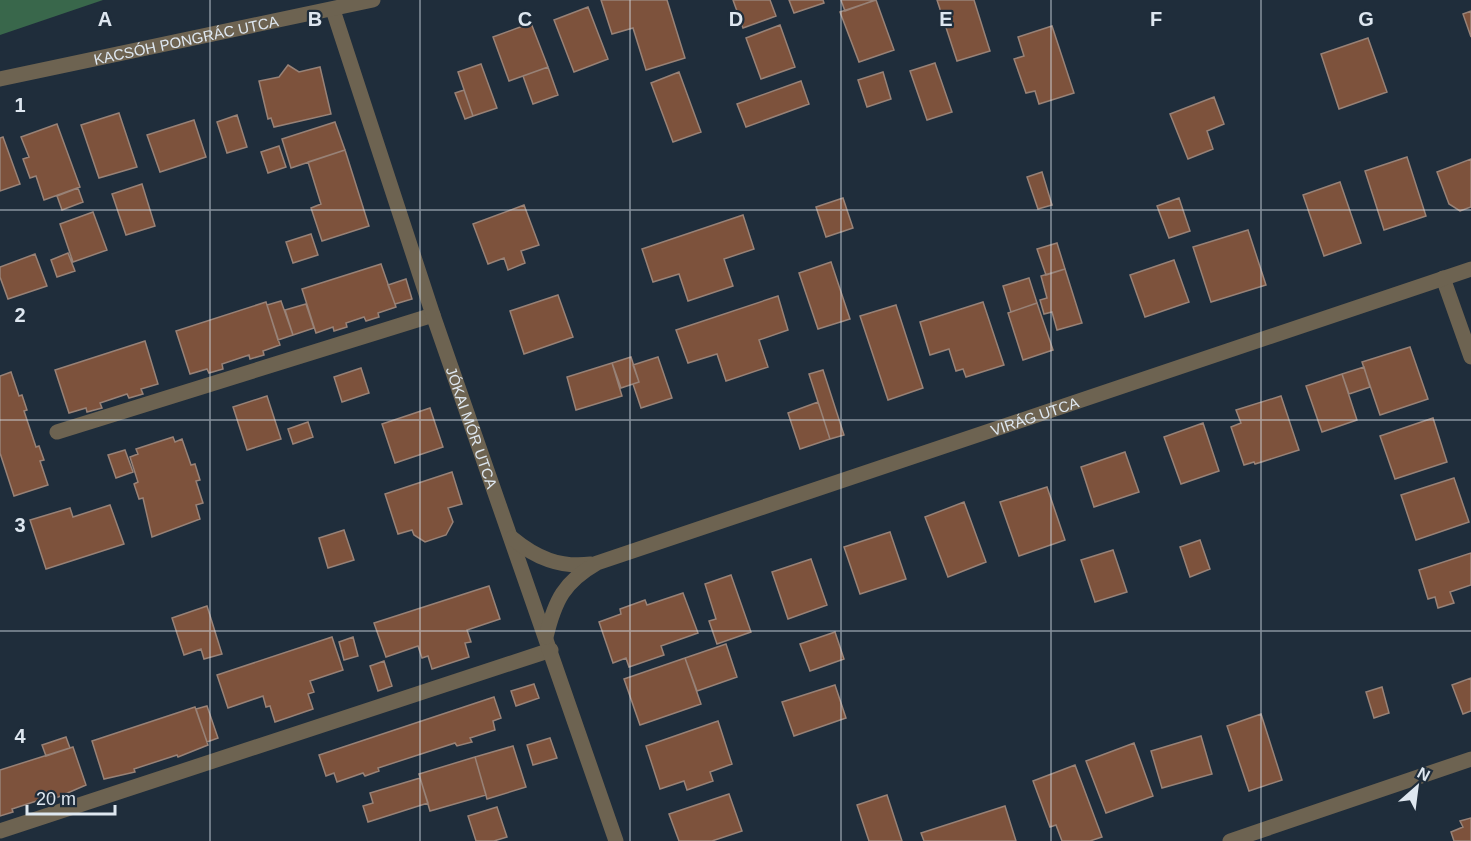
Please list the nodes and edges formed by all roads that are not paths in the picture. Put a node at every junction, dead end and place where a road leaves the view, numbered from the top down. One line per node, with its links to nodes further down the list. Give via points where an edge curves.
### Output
1 (373, 0): 2 (street, KACSÓH PONGRÁC UTCA)
2 (333, 10): 3 (street, KACSÓH PONGRÁC UTCA); 6 (street, JÓKAI MÓR UTCA)
3 (0, 79)
4 (1471, 269): 5 (street, VIRÁG UTCA)
5 (1443, 278): 7 (street); 10 (street, VIRÁG UTCA)
6 (433, 315): 8 (street); 9 (street, JÓKAI MÓR UTCA)
7 (1471, 357)
8 (57, 432)
9 (511, 536): 10 (street, VIRÁG UTCA, via 526,550 558,563); 11 (street, JÓKAI MÓR UTCA)
10 (597, 563): 11 (street, VIRÁG UTCA, via 571,580 561,593 552,614)
11 (549, 644): 13 (street); 14 (street, JÓKAI MÓR UTCA)
12 (1471, 759): 15 (street)
13 (0, 831)
14 (616, 841)
15 (1230, 841)

